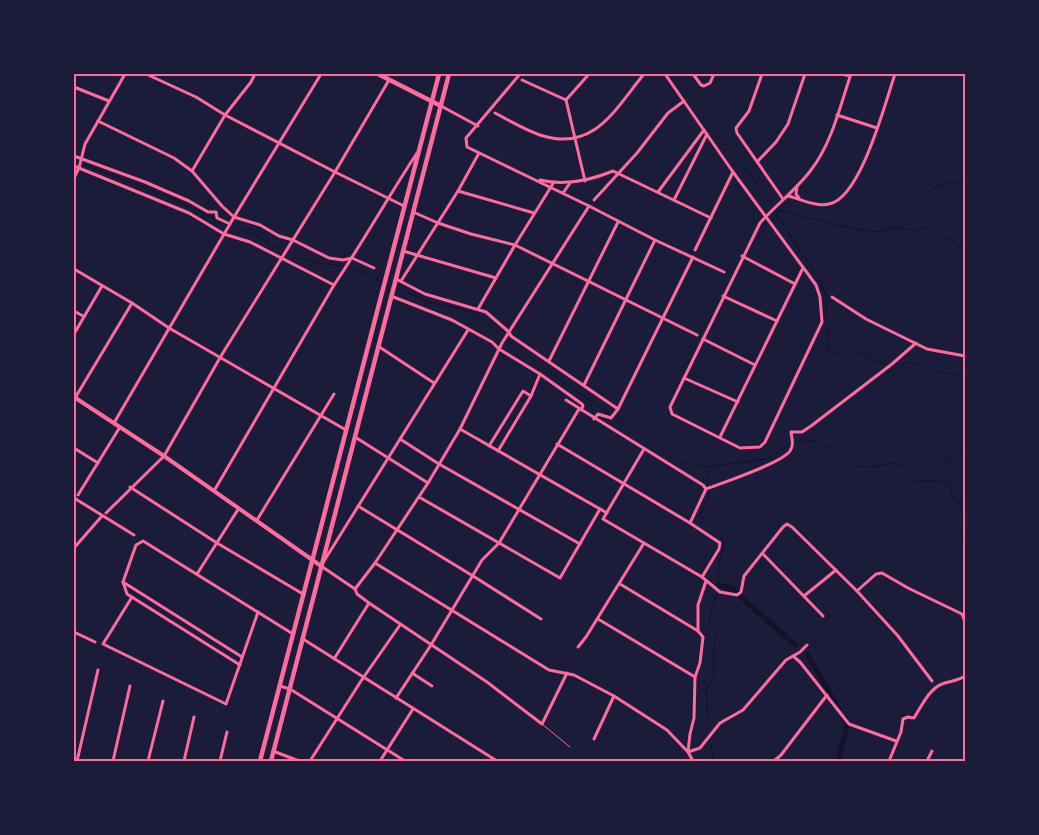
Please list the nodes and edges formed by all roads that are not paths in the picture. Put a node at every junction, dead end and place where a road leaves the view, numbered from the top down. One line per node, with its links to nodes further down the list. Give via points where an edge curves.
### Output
1 (125, 74): 23 (street)
2 (146, 74): 28 (street, via 196,97)
3 (255, 74): 28 (street)
4 (322, 74): 36 (street)
5 (378, 74): 19 (main road)
6 (439, 74): 25 (main road)
7 (450, 74): 26 (main road)
8 (520, 74): 31 (street)
9 (589, 74): 22 (street)
10 (644, 74): 35 (street, via 603,124 592,133)
11 (665, 74): 24 (street)
12 (693, 74): 13 (street, via 704,86 710,83)
13 (714, 74)
14 (762, 74): 41 (street, via 749,110 736,128)
15 (805, 74): 41 (street, via 788,124)
16 (842, 74): 18 (street)
17 (895, 74): 32 (street)
18 (850, 75): 29 (street)
19 (389, 80): 25 (main road); 45 (street)
20 (522, 80): 22 (street)
21 (74, 87): 23 (street)
22 (566, 100): 35 (street)
23 (109, 101): 30 (street)
24 (684, 101): 33 (street); 46 (street, via 668,113)
25 (432, 102): 26 (main road); 37 (main road)
26 (441, 106): 31 (street); 65 (main road)
27 (495, 113): 35 (street, via 538,135)
28 (225, 115): 36 (street); 44 (street)
29 (838, 115): 32 (street); 53 (street, via 828,143 812,170)
30 (98, 122): 40 (street); 44 (street, via 174,158)
31 (478, 126): 38 (street, via 465,142 467,147)
32 (877, 128): 60 (street, via 866,160 843,197 822,205)
33 (704, 130): 34 (street); 56 (street)
34 (707, 134): 47 (street); 62 (street)
35 (576, 138): 50 (street)
36 (280, 143): 45 (street); 68 (street)
37 (419, 151): 59 (street); 63 (main road)
38 (479, 153): 49 (street); 55 (street)
39 (74, 156): 40 (street)
40 (81, 158): 43 (street); 72 (street, via 145,182 208,212 216,212 217,218)
41 (757, 162): 58 (street)
42 (74, 166): 43 (street)
43 (79, 168): 48 (street); 73 (street, via 189,213)
44 (192, 171): 68 (street)
45 (335, 172): 59 (street); 74 (street)
46 (618, 172): 50 (street); 56 (street); 61 (street)
47 (733, 172): 67 (street); 69 (street)
48 (74, 178)
49 (532, 178): 51 (street); 54 (street)
50 (585, 181): 52 (street)
51 (554, 182): 52 (street); 54 (street)
52 (570, 183): 57 (street)
53 (797, 186): 58 (street); 60 (street)
54 (551, 187): 57 (street); 66 (street)
55 (458, 191): 66 (street); 71 (street)
56 (658, 192): 62 (street)
57 (563, 193): 64 (street)
58 (785, 197): 60 (street); 67 (street)
59 (388, 198): 63 (street); 82 (street)
60 (799, 198)
61 (594, 200)
62 (674, 200): 69 (street)
63 (404, 206): 135 (main road)
64 (589, 206): 70 (street); 84 (street)
65 (413, 212): 71 (street); 78 (main road)
66 (534, 214): 76 (street)
67 (766, 216): 80 (street); 86 (street)
68 (234, 217): 72 (street); 74 (street)
69 (711, 218): 77 (street)
70 (618, 222): 75 (street); 91 (street)
71 (438, 223): 76 (street); 79 (street)
72 (230, 224): 73 (street)
73 (224, 234): 83 (street, via 250,242); 105 (street)
74 (293, 240): 82 (street, via 329,258); 83 (street)
75 (655, 240): 81 (street); 98 (street)
76 (515, 245): 84 (street); 89 (street)
77 (696, 250)
78 (403, 251): 79 (street); 90 (main road)
79 (418, 256): 89 (street); 90 (street)
80 (742, 256): 92 (street); 96 (street)
81 (693, 257): 88 (street); 103 (street)
82 (352, 258): 85 (street); 94 (street)
83 (280, 259): 94 (street); 114 (street)
84 (552, 265): 91 (street); 107 (street)
85 (374, 268)
86 (803, 268): 92 (street); 137 (street, via 816,285 822,322 764,442 760,447 740,448)
87 (74, 269): 93 (street)
88 (724, 272)
89 (496, 278): 100 (street)
90 (397, 281): 95 (main road); 100 (street, via 425,294)
91 (587, 282): 98 (street); 116 (street)
92 (795, 284): 104 (street)
93 (102, 286): 99 (street); 102 (street)
94 (334, 286): 122 (street)
95 (392, 296): 106 (street, via 452,320); 112 (main road)
96 (724, 296): 104 (street); 109 (street)
97 (832, 297): 111 (street, via 866,319)
98 (625, 300): 103 (street); 121 (street)
99 (132, 303): 105 (street); 125 (street)
100 (478, 309): 107 (street)
101 (74, 311): 102 (street)
102 (84, 316): 110 (street, via 74,334)
103 (662, 319): 108 (street); 128 (street)
104 (777, 321): 117 (street)
105 (169, 328): 114 (street); 132 (street)
106 (468, 330): 113 (street, via 492,342); 120 (street)
107 (509, 332): 113 (street); 116 (street)
108 (697, 335)
109 (703, 339): 117 (street); 119 (street)
110 (74, 342)
111 (916, 343): 115 (street, via 934,351); 152 (street, via 811,426 802,432 791,432 793,444 787,455)
112 (378, 346): 120 (street); 136 (main road)
113 (499, 350): 118 (street); 134 (street)
114 (221, 356): 122 (street); 144 (street)
115 (965, 356)
116 (549, 362): 121 (street)
117 (756, 365): 127 (street)
118 (540, 374): 124 (street); 129 (street, via 582,404)
119 (684, 378): 127 (street); 137 (street, via 670,407 672,414)
120 (434, 383): 138 (street)
121 (584, 385): 128 (street)
122 (274, 389): 130 (street); 153 (street)
123 (334, 394): 130 (street)
124 (531, 396): 140 (street, via 523,390); 143 (street)
125 (74, 398): 132 (street)
126 (566, 400): 129 (street)
127 (738, 402): 137 (street)
128 (618, 409): 131 (street, via 611,418 598,414)
129 (580, 410): 131 (street); 139 (street)
130 (321, 416): 135 (street); 164 (street)
131 (594, 419): 142 (street)
132 (114, 423): 133 (street)
133 (120, 427): 144 (street); 146 (street)
134 (460, 429): 140 (street); 147 (street)
135 (346, 430): 174 (main road)
136 (355, 436): 145 (street); 176 (main road)
137 (720, 437)
138 (400, 439): 145 (street); 147 (street)
139 (556, 444): 148 (street); 150 (street)
140 (490, 446): 143 (street)
141 (74, 448): 146 (street)
142 (644, 449): 150 (street); 152 (street)
143 (498, 451): 148 (street)
144 (164, 456): 151 (street); 153 (street)
145 (388, 458): 149 (street); 157 (street)
146 (98, 463): 154 (street)
147 (439, 464): 149 (street); 159 (street)
148 (539, 474): 159 (street); 160 (street)
149 (428, 483): 155 (street)
150 (624, 483): 162 (street); 165 (street)
151 (130, 487): 161 (street); 168 (street)
152 (706, 489): 165 (street)
153 (214, 491): 158 (street)
154 (78, 495)
155 (419, 497): 166 (street); 169 (street)
156 (74, 498): 163 (street)
157 (358, 506): 166 (street); 176 (street)
158 (239, 508): 164 (street); 168 (street)
159 (519, 509): 169 (street); 171 (street)
160 (600, 509): 162 (street); 171 (street)
161 (106, 513)
162 (607, 513): 170 (street, via 603,519)
163 (102, 516): 167 (street); 172 (street)
164 (257, 520): 174 (street)
165 (690, 523): 180 (street, via 720,543)
166 (397, 530): 175 (street); 179 (street)
167 (134, 535)
168 (217, 543): 178 (street); 186 (street)
169 (499, 543): 171 (street, via 560,578); 179 (street, via 482,560)
170 (644, 543): 180 (street); 183 (street)
171 (580, 544)
172 (74, 548)
173 (763, 554): 177 (street, via 787,524); 181 (street, via 744,576 740,595 720,592); 187 (street)
174 (312, 559): 176 (street); 186 (main road)
175 (375, 563): 184 (street); 190 (street)
176 (321, 566): 184 (street); 200 (main road)
177 (836, 570): 185 (street); 187 (street)
178 (197, 574): 182 (street, via 144,540 136,545); 191 (street)
179 (473, 576): 190 (street); 193 (street)
180 (702, 577): 181 (street)
181 (706, 580): 197 (street, via 698,606)
182 (123, 582): 188 (street, via 127,594); 206 (street)
183 (620, 584): 194 (street); 197 (street)
184 (355, 590): 189 (street)
185 (857, 591): 195 (street, via 882,572 962,614); 215 (street, via 898,636)
186 (303, 594): 199 (main road)
187 (804, 596): 192 (street)
188 (132, 597): 208 (street); 208 (street, via 103,644 226,704)
189 (369, 603): 196 (street); 207 (street)
190 (452, 610): 202 (street); 211 (street, via 549,670)
191 (258, 612): 199 (street); 206 (street)
192 (823, 616)
193 (541, 619)
194 (598, 619): 204 (street); 213 (street)
195 (965, 622)
196 (400, 625): 202 (street); 214 (street)
197 (698, 631): 213 (street, via 703,637)
198 (74, 632): 201 (street)
199 (293, 634): 217 (main road)
200 (302, 639): 207 (street); 219 (main road)
201 (95, 642)
202 (431, 645): 210 (street); 227 (street)
203 (807, 645): 205 (street)
204 (578, 647)
205 (793, 655): 220 (street); 235 (street, via 743,710 720,723 700,748)
206 (242, 657): 208 (street)
207 (334, 659): 214 (street)
208 (240, 665)
209 (98, 670): 236 (street)
210 (412, 672): 218 (street); 222 (street)
211 (567, 672): 221 (street); 227 (street)
212 (965, 676): 230 (street, via 932,691 914,718 903,719)
213 (695, 677): 235 (street, via 694,718)
214 (365, 678): 222 (street); 226 (street)
215 (932, 681)
216 (130, 686): 237 (street)
217 (280, 686): 219 (street); 241 (main road)
218 (432, 686)
219 (290, 689): 226 (street); 233 (main road)
220 (827, 695): 230 (street, via 849,724); 249 (street)
221 (614, 696): 229 (street); 235 (street, via 667,730)
222 (396, 698): 224 (street)
223 (163, 701): 238 (street)
224 (413, 709): 232 (street); 247 (street)
225 (194, 718): 239 (street)
226 (336, 719): 232 (street); 244 (street)
227 (542, 724): 231 (lane)
228 (228, 732): 240 (street)
229 (594, 739)
230 (896, 741): 250 (street)
231 (570, 747)
232 (386, 750): 245 (street); 246 (street)
233 (274, 751): 242 (main road); 243 (street)
234 (932, 751): 251 (street)
235 (688, 752): 248 (street)
236 (77, 761)
237 (113, 761)
238 (148, 761)
239 (184, 761)
240 (220, 761)
241 (260, 761)
242 (271, 761)
243 (299, 761)
244 (310, 761)
245 (380, 761)
246 (405, 761)
247 (497, 761)
248 (693, 761)
249 (774, 761)
250 (889, 761)
251 (927, 761)

